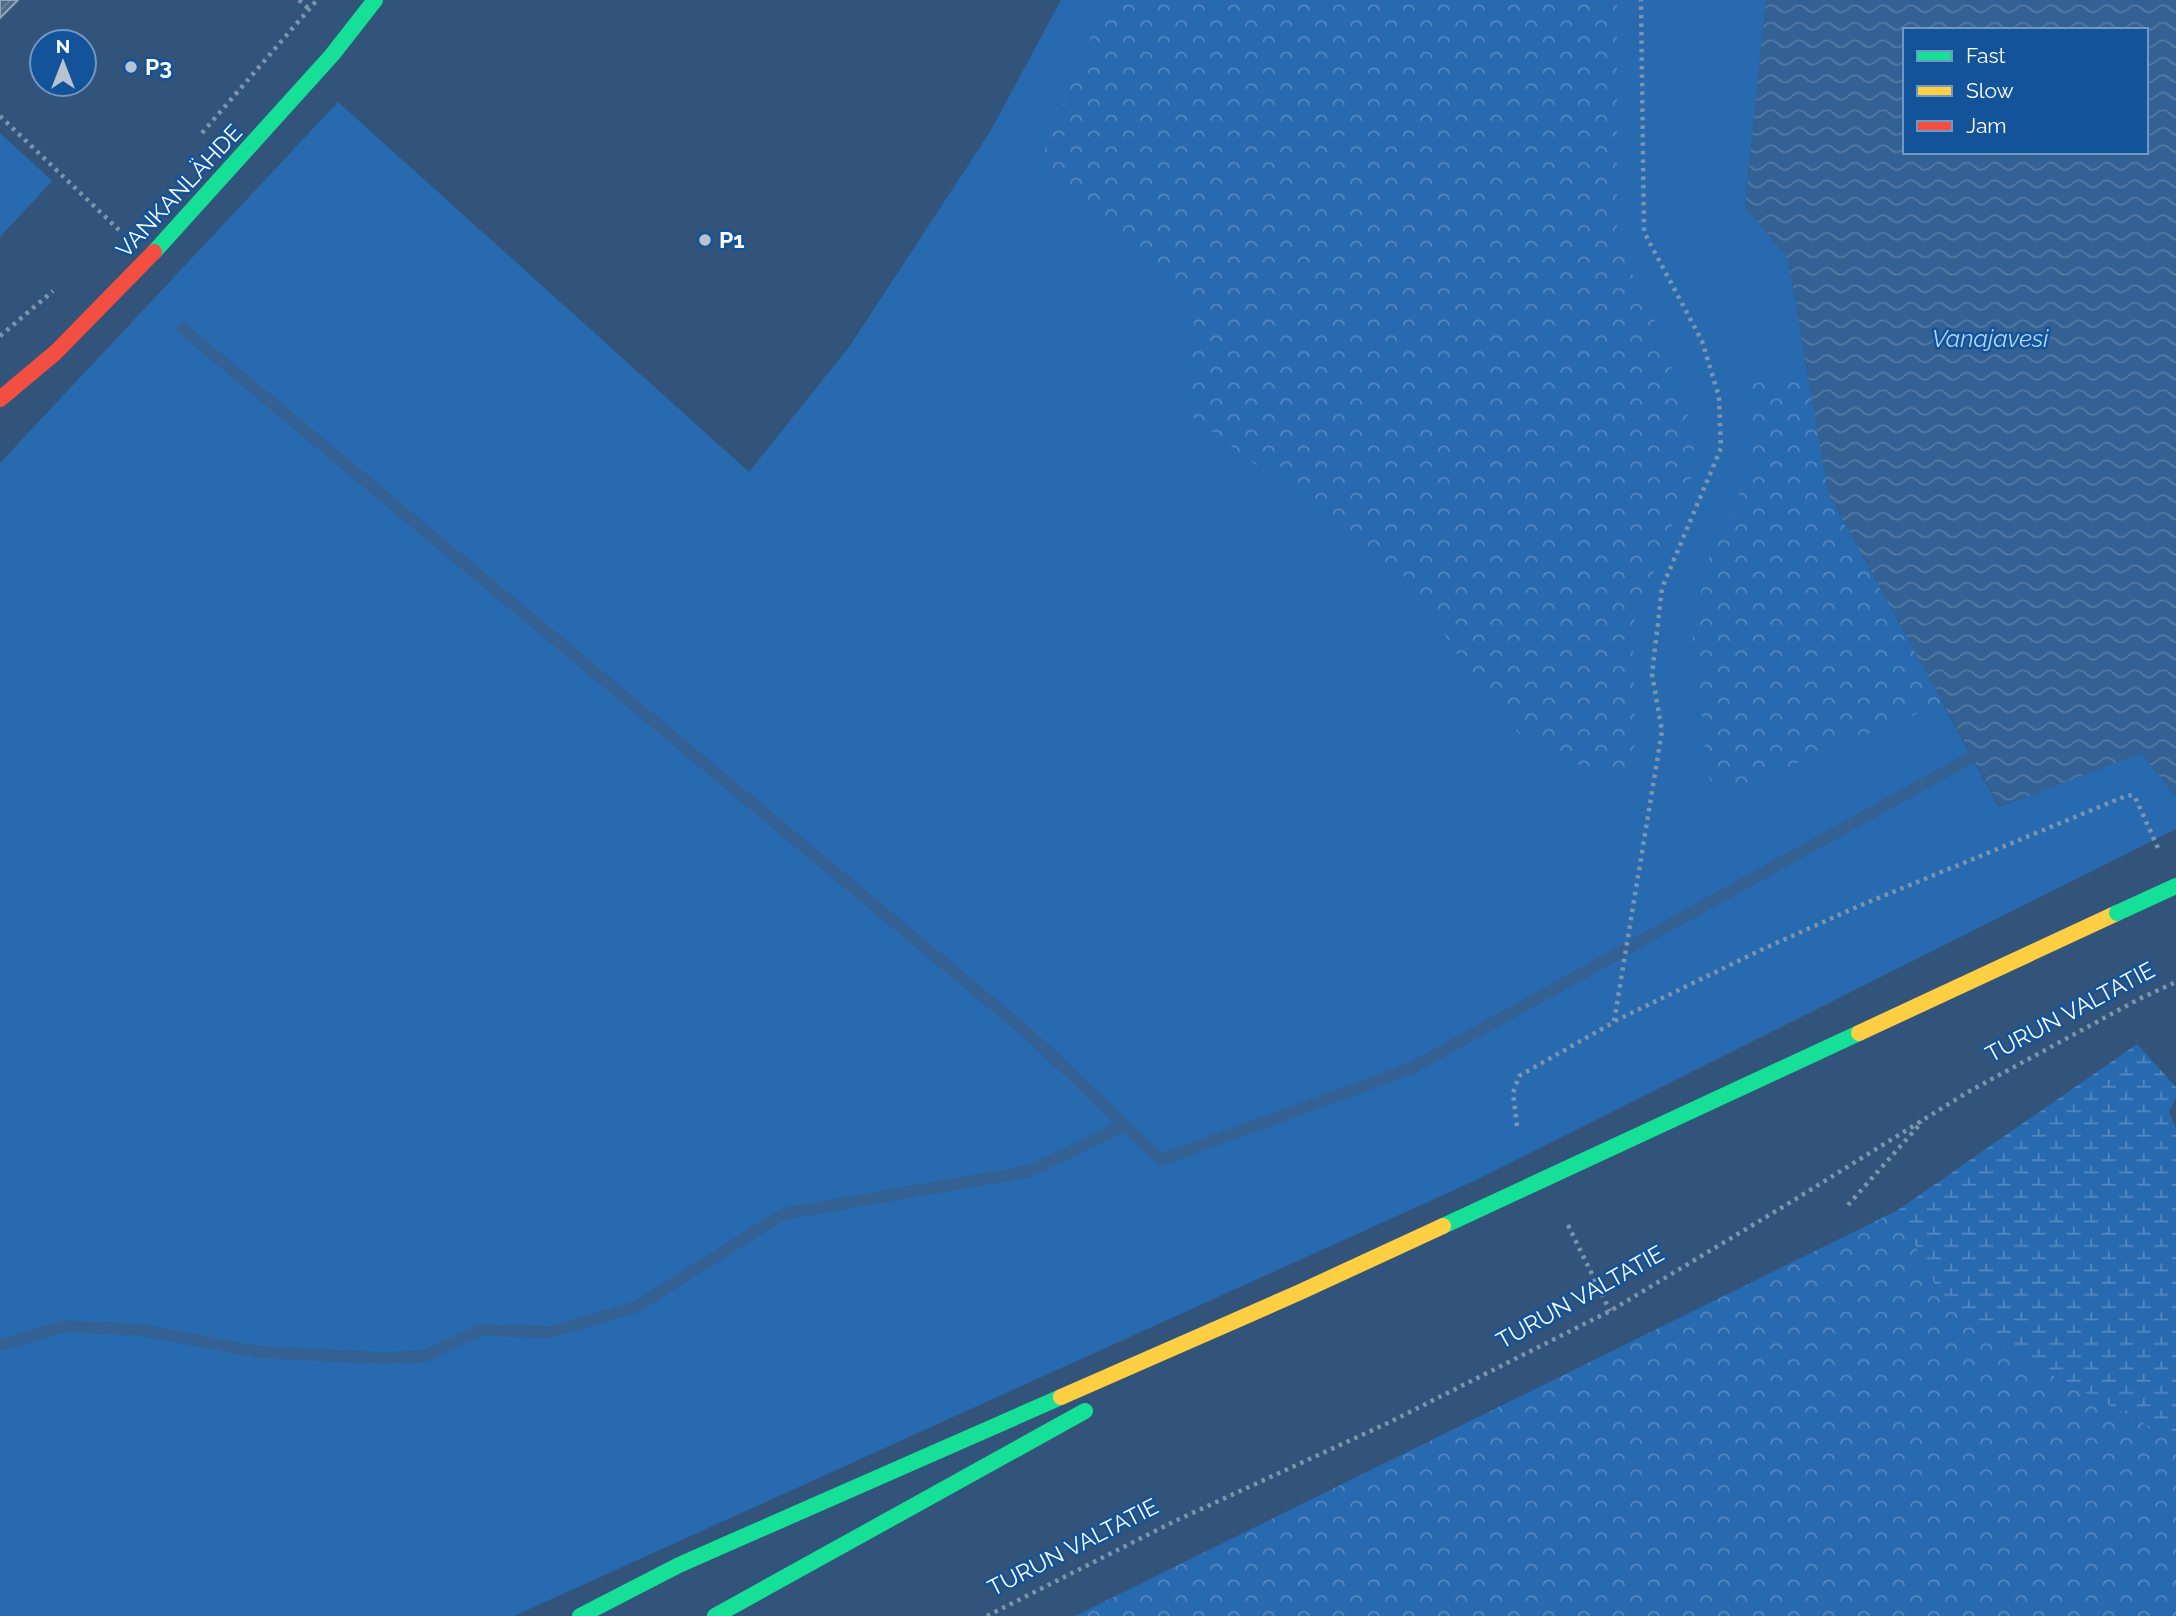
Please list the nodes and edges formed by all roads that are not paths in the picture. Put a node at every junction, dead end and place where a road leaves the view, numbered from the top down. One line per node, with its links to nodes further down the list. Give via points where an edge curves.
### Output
1 (375, 0): 2 (main road, VANKANLÄHDE, via 177,229 56,352)
2 (0, 399)
3 (2176, 886): 4 (main road, bridge)
4 (1298, 1293): 5 (main road); 7 (main road, via 679,1565)
5 (1152, 1374)
6 (1104, 1401): 8 (main road)
7 (580, 1616)
8 (715, 1616)

